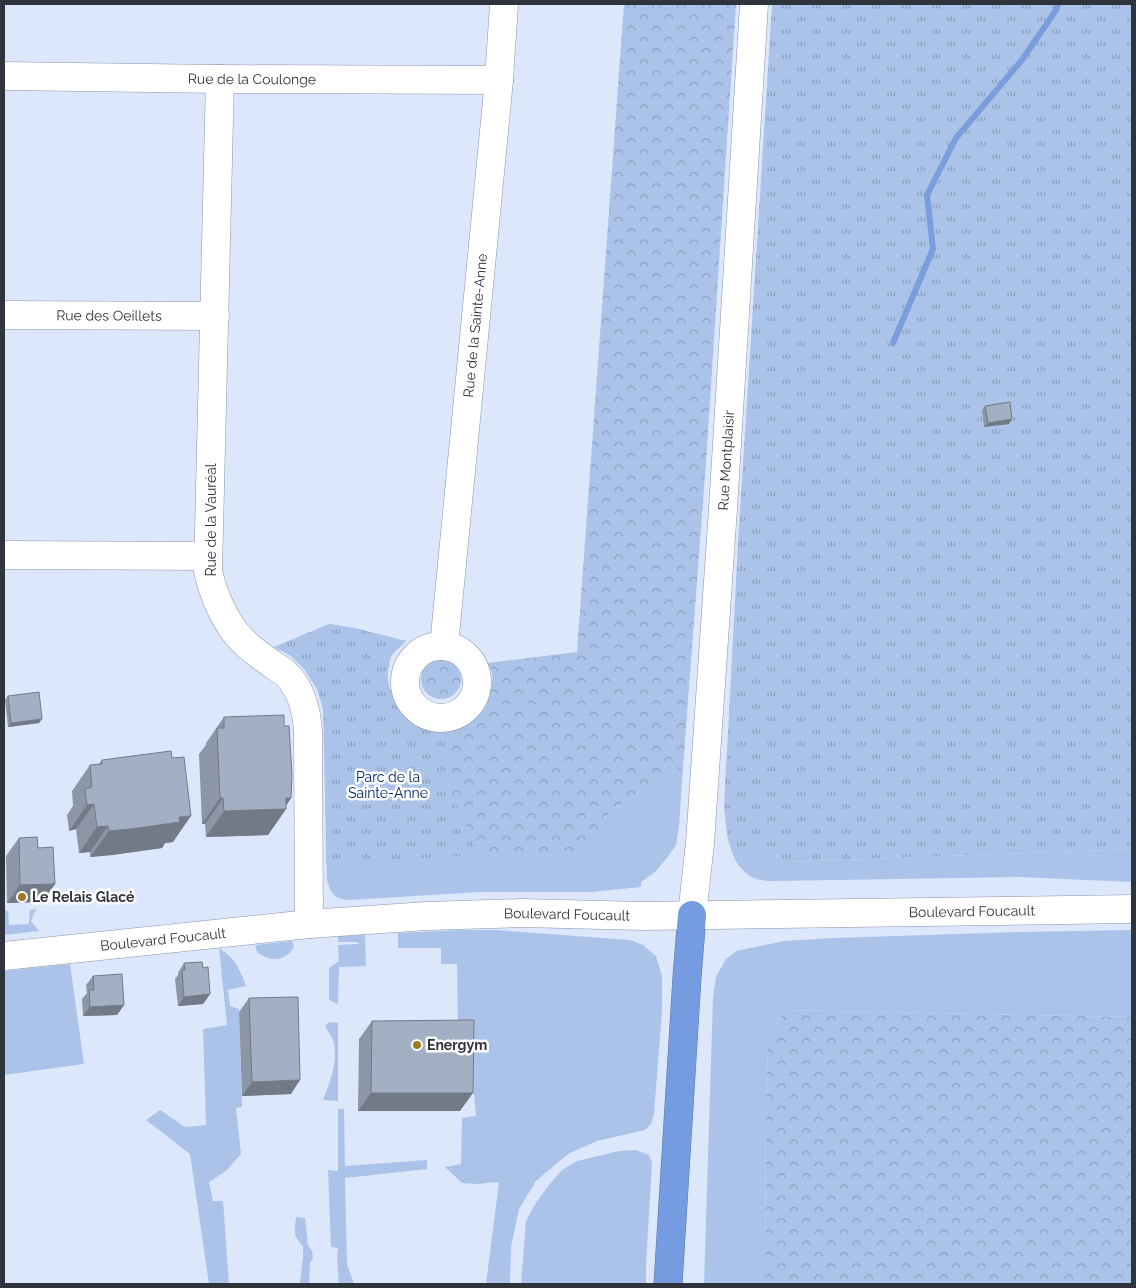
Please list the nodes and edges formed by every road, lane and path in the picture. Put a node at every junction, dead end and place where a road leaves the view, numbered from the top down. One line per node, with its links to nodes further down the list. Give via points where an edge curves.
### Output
1 (504, 4): 5 (street, Rue de la Sainte-Anne)
2 (754, 4): 12 (street, Rue Montplaisir, via 700,843)
3 (4, 76): 4 (street, Rue de la Coulonge)
4 (220, 79): 5 (street, Rue de la Coulonge); 7 (street, Rue de la Vauréal)
5 (499, 80): 10 (street, Rue de la Sainte-Anne)
6 (4, 315): 7 (street, Rue des Oeillets)
7 (215, 316): 9 (street, Rue de la Vauréal)
8 (4, 555): 9 (street)
9 (208, 556): 13 (street, Rue de la Vauréal, via 211,583 229,622 252,649 284,673 305,706 308,733)
10 (444, 646)
11 (1132, 908): 12 (street, Boulevard Foucault)
12 (692, 915): 13 (street, Boulevard Foucault, via 482,914); 15 (highway)
13 (309, 924): 14 (street, Boulevard Foucault)
14 (4, 956)
15 (668, 1284)

